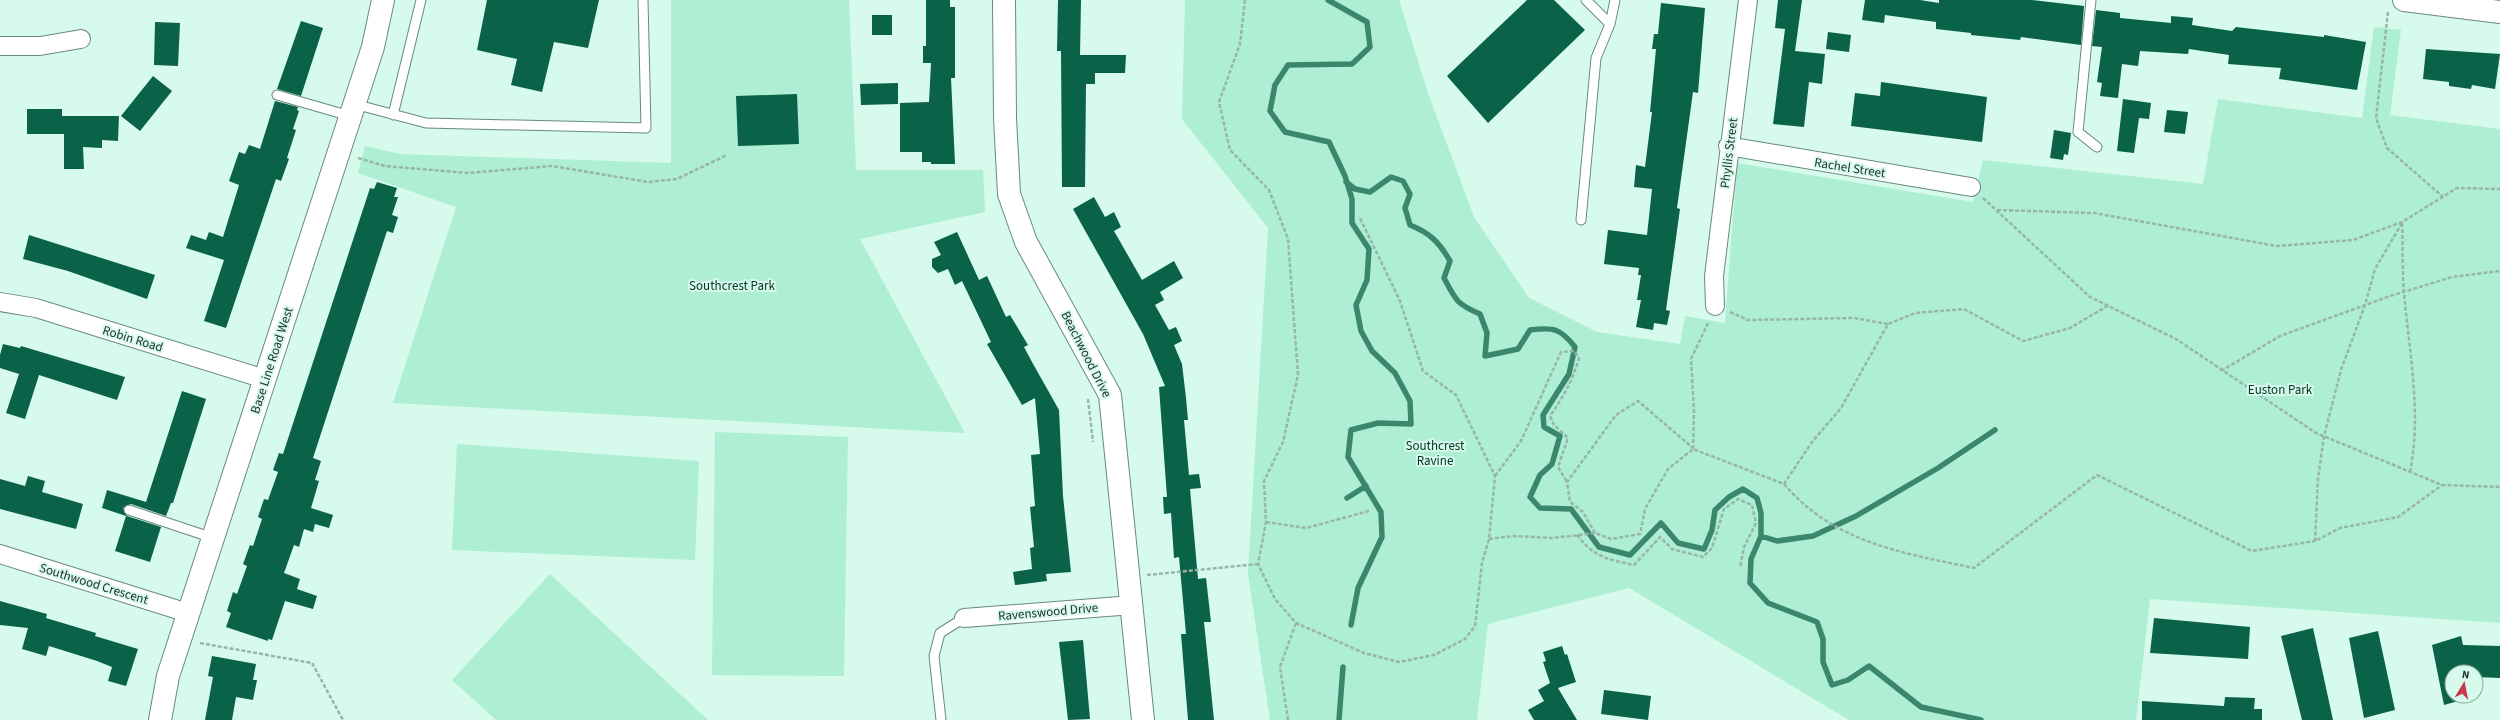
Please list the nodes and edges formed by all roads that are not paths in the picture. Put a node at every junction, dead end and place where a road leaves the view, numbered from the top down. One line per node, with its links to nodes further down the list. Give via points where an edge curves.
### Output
1 (383, 0): 15 (street, Base Line Road West, via 373,47)
2 (421, 0): 16 (lane)
3 (644, 0): 16 (lane, via 646,128 426,123)
4 (1004, 0): 27 (street, Beachwood Drive, via 1005,118 1009,194 1026,242 1110,395)
5 (1586, 0): 11 (lane)
6 (1615, 0): 11 (lane)
7 (1748, 0): 17 (street, Phyllis Street)
8 (2091, 0): 18 (lane, via 2078,132)
9 (2401, 2): 10 (street)
10 (2500, 12)
11 (1610, 24): 20 (lane, via 1596,58)
12 (81, 39): 13 (street, via 40,46)
13 (0, 46)
14 (277, 95): 15 (lane)
15 (352, 110): 16 (lane); 23 (street, Base Line Road West)
16 (393, 115)
17 (1728, 146): 19 (street, Rachel Street); 22 (street, Phyllis Street, via 1714,276)
18 (2098, 147)
19 (1971, 187)
20 (1582, 220)
21 (0, 302): 23 (street, Robin Road, via 36,308)
22 (1716, 306)
23 (265, 379): 25 (street, Base Line Road West)
24 (129, 510): 25 (lane)
25 (212, 538): 28 (street, Base Line Road West)
26 (0, 554): 28 (street, Southwood Crescent)
27 (1133, 605): 29 (street, Ravenswood Drive); 32 (street, Beachwood Drive)
28 (188, 613): 30 (street, Base Line Road West, via 168,676)
29 (964, 618): 31 (lane, via 940,633 934,656)
30 (160, 720)
31 (941, 720)
32 (1143, 720)

